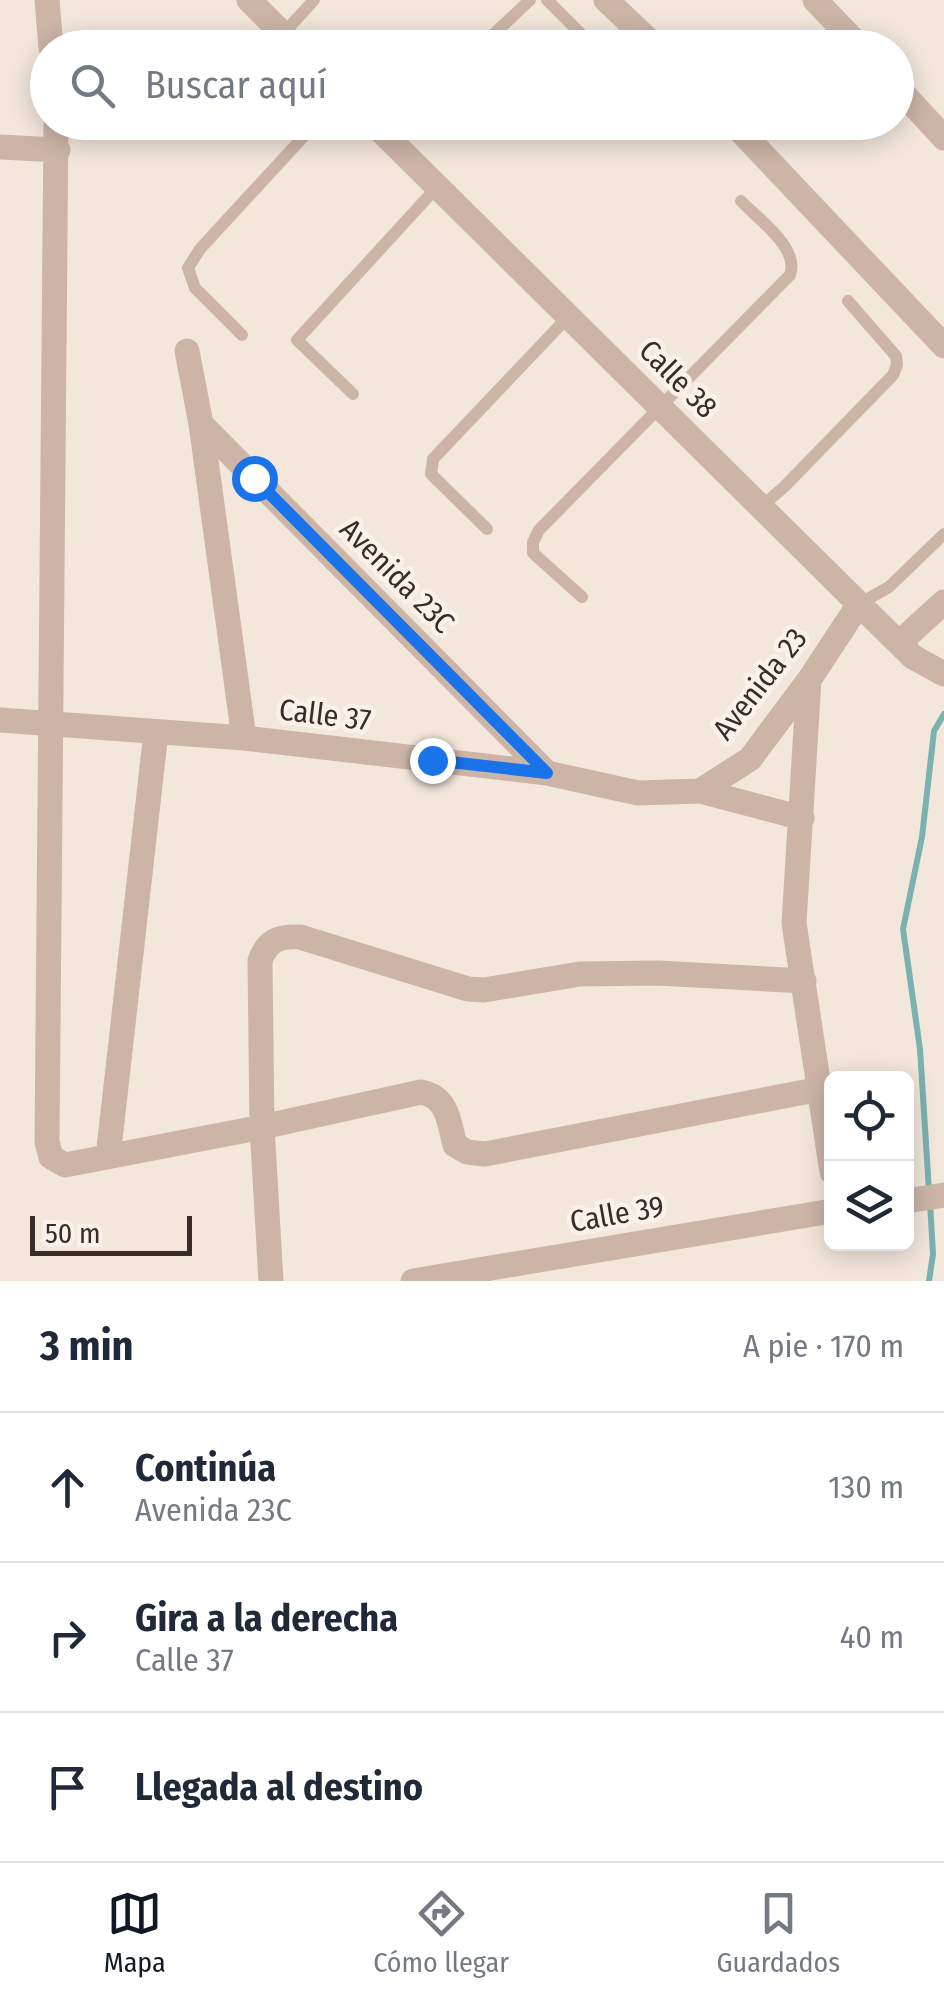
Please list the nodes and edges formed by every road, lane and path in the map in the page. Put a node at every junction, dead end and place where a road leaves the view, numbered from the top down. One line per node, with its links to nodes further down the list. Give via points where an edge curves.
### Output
1 (47, 0): 8 (street)
2 (249, 0): 9 (street)
3 (314, 0): 10 (lane)
4 (530, 0): 11 (lane)
5 (547, 0): 12 (lane)
6 (606, 0): 13 (street)
7 (815, 0): 14 (street)
8 (50, 30)
9 (280, 30)
10 (296, 30)
11 (498, 30)
12 (577, 30)
13 (638, 30)
14 (844, 30)
15 (914, 106): 16 (street)
16 (944, 138)
17 (57, 140): 22 (street)
18 (300, 140): 27 (lane, via 188,268 195,288)
19 (399, 140): 23 (street, Calle 38)
20 (749, 140): 28 (street)
21 (0, 147): 22 (street)
22 (58, 150): 43 (street)
23 (437, 186): 26 (street, Calle 38); 30 (lane, via 297,340)
24 (741, 201): 31 (lane, via 791,254 790,274)
25 (848, 301): 33 (lane, via 897,365)
26 (568, 316): 31 (street, Calle 38); 34 (lane, via 433,459 431,474)
27 (242, 335)
28 (944, 346)
29 (187, 351): 32 (street)
30 (353, 394)
31 (659, 406): 33 (street, Calle 38); 36 (lane, via 533,542 533,553)
32 (201, 424): 45 (street); 46 (street, Avenida 23C)
33 (760, 507): 38 (street, Calle 38)
34 (487, 529)
35 (944, 534): 38 (lane, via 889,587)
36 (582, 597)
37 (944, 602): 39 (street)
38 (859, 604): 39 (street, Calle 38); 41 (street, Avenida 23)
39 (899, 643): 40 (street, Calle 38)
40 (944, 674)
41 (810, 680): 47 (street, Avenida 23, via 750,759); 48 (street)
42 (0, 720): 43 (street, Calle 37)
43 (50, 723): 44 (street, Calle 37); 52 (street, via 47,1142 51,1156 66,1165)
44 (156, 732): 45 (street, Calle 37); 52 (street)
45 (244, 738): 46 (street, Calle 37)
46 (547, 773): 47 (street, Calle 37, via 638,793)
47 (700, 791): 48 (street)
48 (802, 818): 49 (street, via 794,923)
49 (804, 981): 50 (street); 51 (street, via 580,974 468,989 283,936 264,949 260,962)
50 (820, 1089): 51 (street, via 485,1154 456,1146 443,1102 421,1092); 53 (street)
51 (262, 1128): 52 (street); 57 (street)
52 (108, 1157)
53 (830, 1161)
54 (944, 1195): 55 (street)
55 (914, 1200)
56 (824, 1212): 58 (street, Calle 39)
57 (271, 1281)
58 (413, 1281)

